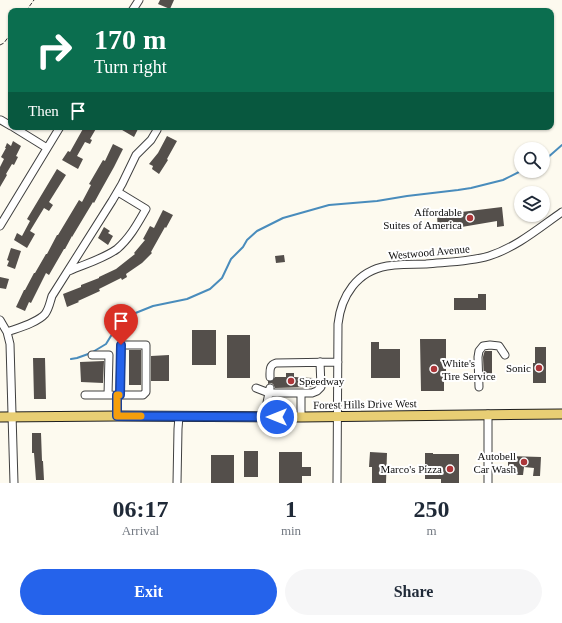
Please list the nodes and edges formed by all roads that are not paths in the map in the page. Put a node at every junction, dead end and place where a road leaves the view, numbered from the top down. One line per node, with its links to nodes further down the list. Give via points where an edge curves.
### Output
1 (1, 120): 2 (street)
2 (8, 124)
3 (17, 130): 6 (street)
4 (58, 130): 6 (street)
5 (157, 130): 7 (street, via 136,156)
6 (47, 148): 9 (street)
7 (118, 192): 10 (street); 10 (street, via 146,208 137,224 115,250)
8 (562, 212): 16 (street, Westwood Avenue, via 515,245 495,254 454,262 386,266 362,277 349,290 341,306 338,324)
9 (0, 226)
10 (68, 271): 12 (street, via 52,296 44,315)
11 (0, 320): 12 (street)
12 (7, 332): 30 (street, via 10,344)
13 (92, 355): 23 (street, via 109,356)
14 (505, 355): 18 (street, via 499,346 483,346 478,357)
15 (320, 362): 16 (street); 17 (street, via 276,363 270,367); 21 (street, via 321,387 312,393)
16 (338, 362): 33 (street, Westwood Avenue)
17 (270, 377)
18 (479, 387)
19 (256, 388): 20 (street)
20 (269, 390): 21 (street); 31 (street)
21 (301, 393): 32 (street)
22 (85, 395): 23 (street)
23 (108, 395): 24 (street)
24 (118, 395): 24 (street, via 143,395 146,392 146,345 121,345); 27 (street)
25 (488, 414): 26 (main road, Forest Hills Drive West); 33 (main road, Forest Hills Drive West); 37 (street)
26 (562, 414)
27 (117, 416): 28 (main road, Forest Hills Drive West); 30 (main road, Forest Hills Drive West)
28 (179, 416): 31 (main road, Forest Hills Drive West); 35 (street)
29 (0, 417): 30 (main road, Forest Hills Drive West)
30 (12, 417): 34 (street)
31 (264, 417): 32 (main road, Forest Hills Drive West)
32 (301, 417): 33 (main road, Forest Hills Drive West)
33 (338, 417): 36 (street, Westwood Avenue)
34 (14, 483)
35 (177, 483)
36 (337, 483)
37 (488, 483)

